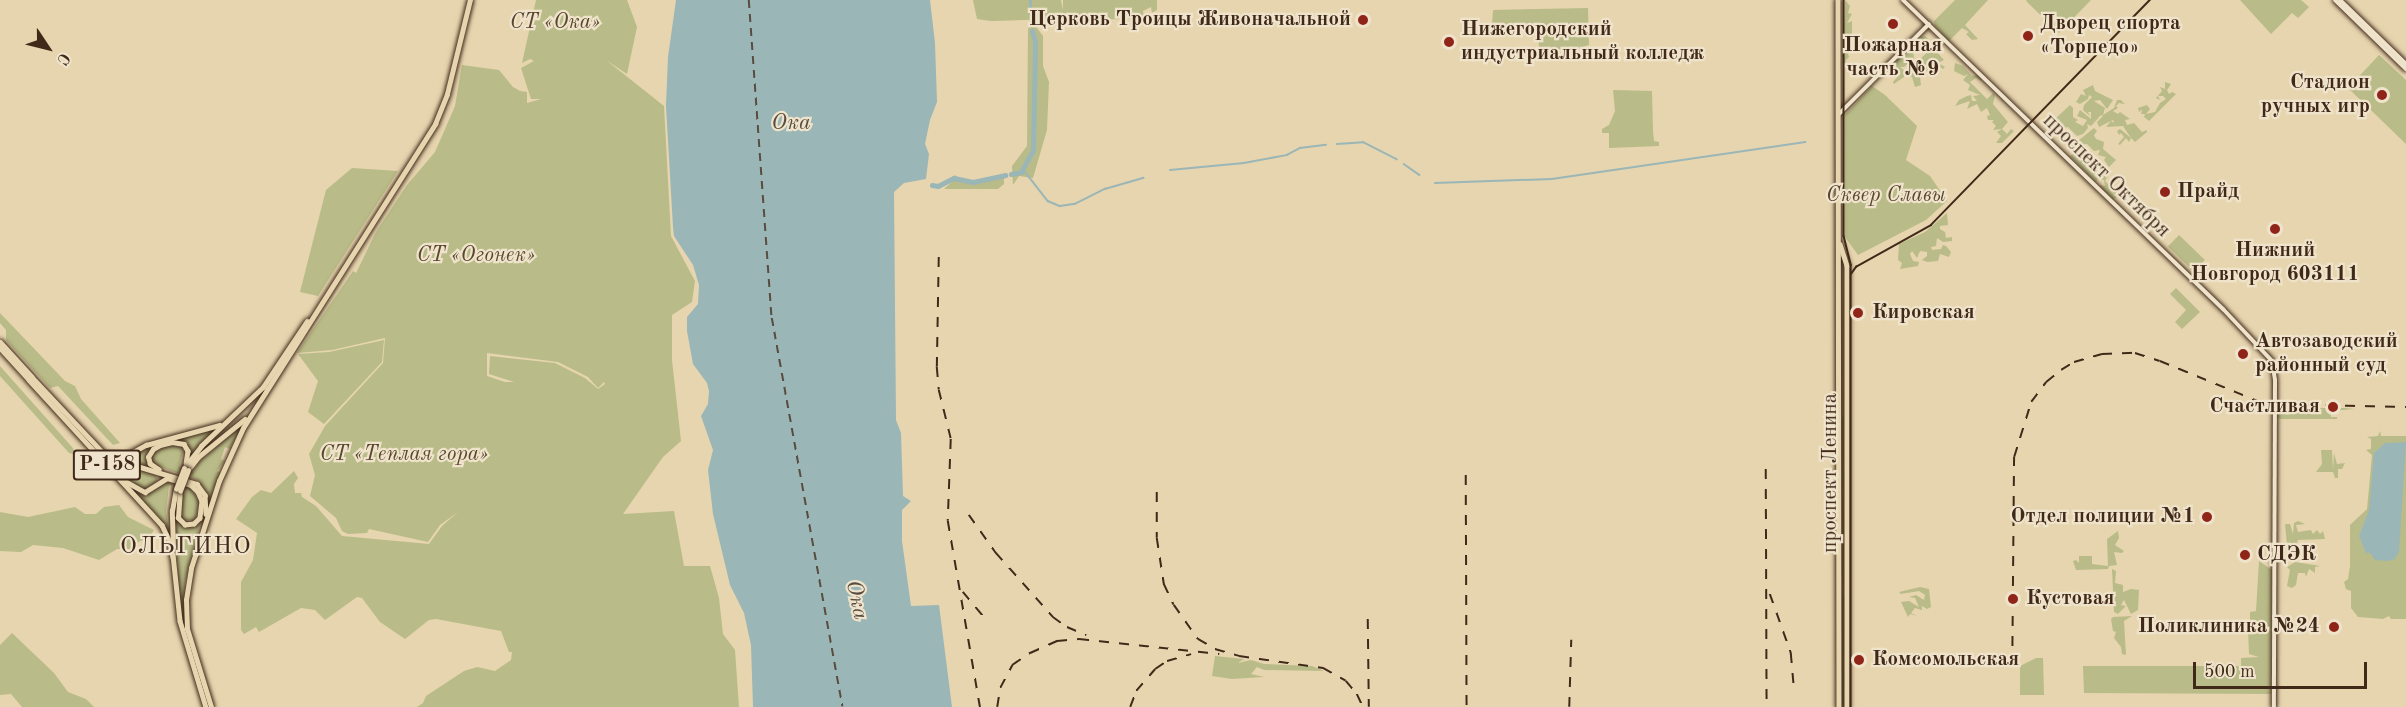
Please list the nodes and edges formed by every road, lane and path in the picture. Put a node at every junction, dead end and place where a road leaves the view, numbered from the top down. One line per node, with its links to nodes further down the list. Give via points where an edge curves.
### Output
1 (470, 0): 11 (main road, via 447,94 435,124)
2 (1838, 0): 9 (main road, проспект Ленина)
3 (1903, 0): 6 (main road, проспект Октября)
4 (2335, 0): 8 (main road)
5 (2340, 0): 7 (main road)
6 (1929, 24): 9 (main road); 36 (main road, проспект Октября, via 2274,364)
7 (2406, 64)
8 (2406, 69)
9 (1839, 114): 10 (main road, проспект Ленина)
10 (1839, 241): 13 (main road, проспект Ленина); 14 (main road, проспект Ленина, via 1847,266)
11 (324, 298): 17 (main road); 20 (main road, via 263,387)
12 (0, 342): 16 (highway, Р-158)
13 (1839, 345): 14 (main road); 18 (main road, проспект Ленина)
14 (1847, 345): 19 (main road, проспект Ленина)
15 (0, 348): 16 (highway, Р-158)
16 (30, 378): 21 (main road, Р-158); 24 (main road, Р-158)
17 (260, 400): 23 (main road, via 239,425); 28 (main road, via 233,447)
18 (1839, 407): 19 (main road); 30 (main road, проспект Ленина)
19 (1847, 408): 31 (main road, проспект Ленина)
20 (229, 419): 21 (main road, via 208,430 151,444 124,457); 23 (main road, via 201,446)
21 (100, 451): 22 (main road, Р-158)
22 (127, 465): 25 (main road, Р-158); 26 (main road, via 158,474)
23 (186, 469): 25 (main road, via 189,454 184,444 157,446 149,454 149,462); 27 (main road, bridge)
24 (111, 470): 26 (main road, via 141,491); 29 (main road, Р-158, via 162,525)
25 (167, 474): 28 (main road, Р-158, via 201,488 207,504)
26 (159, 484): 27 (main road, via 172,479 187,483 198,492 202,507 194,524 185,525 178,518)
27 (178, 490): 29 (main road, via 172,511)
28 (204, 526): 33 (main road, via 188,581 185,609)
29 (173, 558): 32 (main road, via 183,635)
30 (1839, 589): 31 (main road); 34 (main road, проспект Ленина)
31 (1847, 589): 35 (main road, проспект Ленина)
32 (206, 707)
33 (211, 707)
34 (1839, 707)
35 (1847, 707)
36 (2274, 707)

